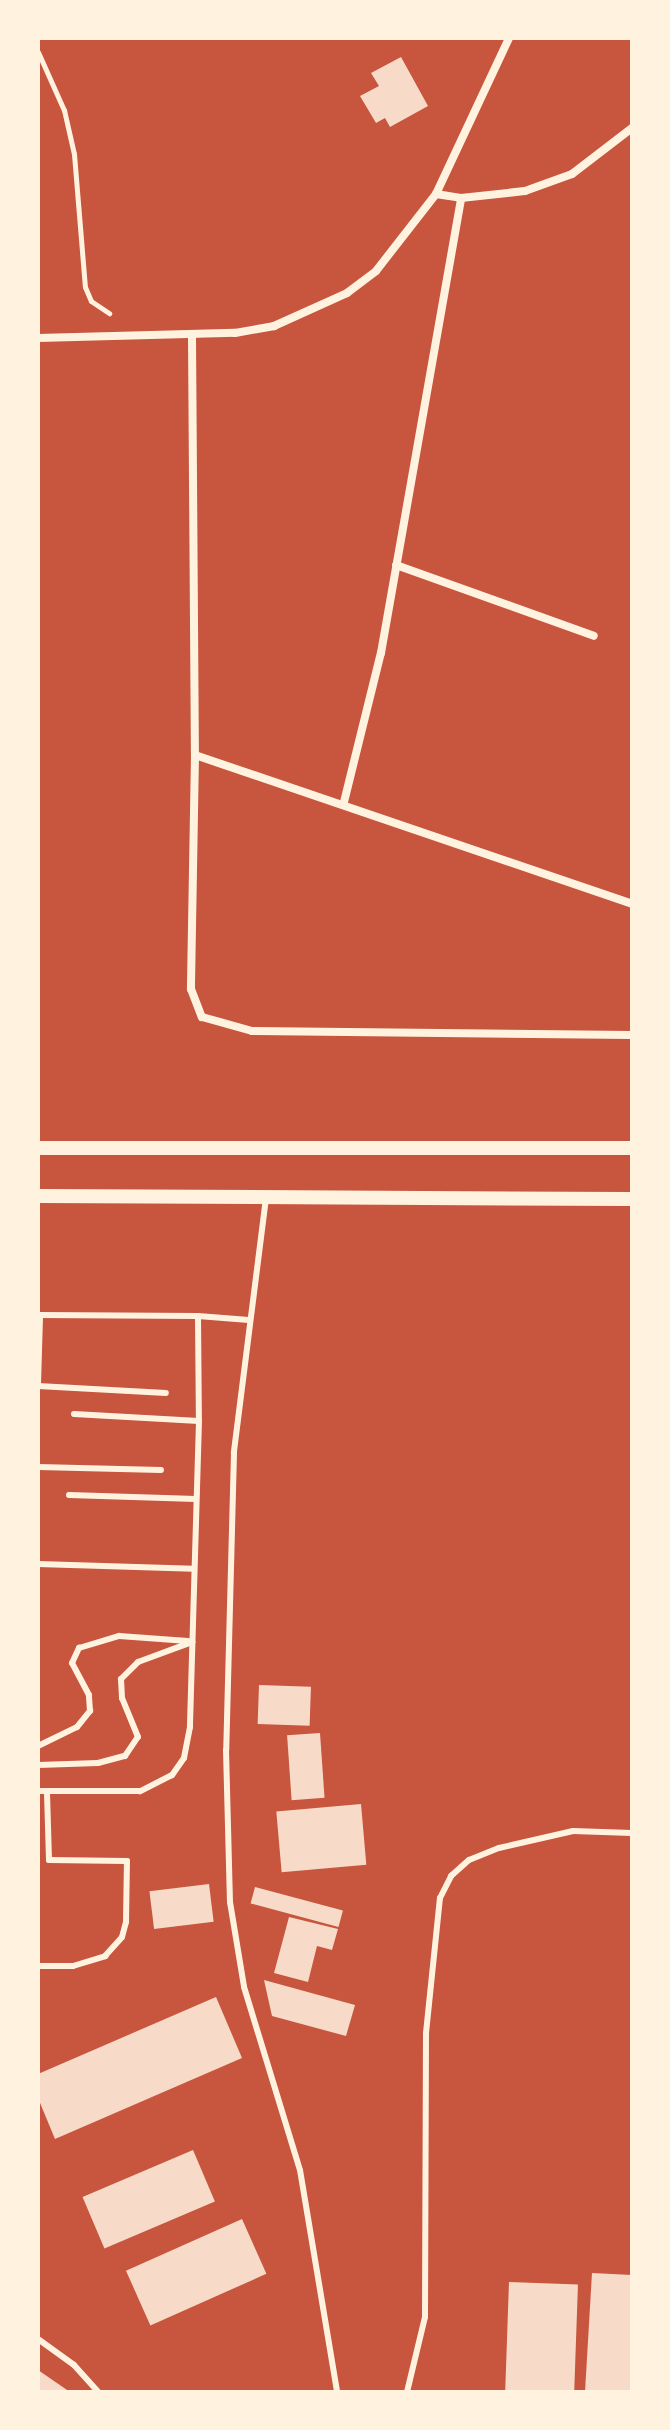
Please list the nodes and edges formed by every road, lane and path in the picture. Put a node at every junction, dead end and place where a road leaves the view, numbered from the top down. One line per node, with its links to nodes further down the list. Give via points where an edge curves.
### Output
1 (509, 38): 4 (street)
2 (38, 52): 6 (path, via 64,110 74,154 85,287 101,311)
3 (632, 128): 5 (street, via 572,174 525,191)
4 (436, 194): 5 (street); 7 (street, via 376,271 347,293 274,326)
5 (461, 198): 9 (street)
6 (120, 316)
7 (192, 336): 8 (street); 11 (street)
8 (38, 338)
9 (396, 565): 10 (street); 12 (street, via 364,732)
10 (594, 636)
11 (195, 755): 12 (street); 14 (street, via 191,989 202,1017 252,1031)
12 (344, 802): 13 (street)
13 (632, 904)
14 (632, 1035)
15 (38, 1148): 16 (street)
16 (632, 1148)
17 (38, 1196): 18 (street)
18 (266, 1198): 19 (street); 22 (lane)
19 (632, 1199)
20 (39, 1316): 21 (lane); 23 (lane)
21 (198, 1316): 22 (lane); 26 (lane)
22 (249, 1320): 42 (lane, via 234,1453 226,1750 230,1902 244,1987 300,2170)
23 (38, 1385): 24 (lane)
24 (166, 1393)
25 (74, 1414): 26 (lane)
26 (199, 1421): 30 (lane)
27 (38, 1467): 28 (lane)
28 (161, 1470)
29 (69, 1495): 30 (lane)
30 (196, 1499): 32 (lane)
31 (38, 1564): 32 (lane)
32 (193, 1569): 33 (lane)
33 (192, 1642): 34 (lane, via 119,1636 79,1648 72,1663 89,1695 90,1711 77,1727); 35 (lane, via 138,1662 121,1679 122,1698 138,1737 125,1756 98,1763); 37 (lane, via 190,1727 184,1758 172,1775 140,1791)
34 (38, 1746)
35 (38, 1765)
36 (38, 1791): 37 (lane)
37 (47, 1791): 39 (lane, via 49,1860 127,1861 126,1922 122,1937 105,1956 73,1966)
38 (632, 1833): 43 (lane, via 573,1831 499,1848 469,1860 451,1876 440,1898 426,2033 425,2317)
39 (38, 1966)
40 (38, 2339): 41 (lane, via 74,2365)
41 (98, 2392)
42 (337, 2392)
43 (407, 2392)

